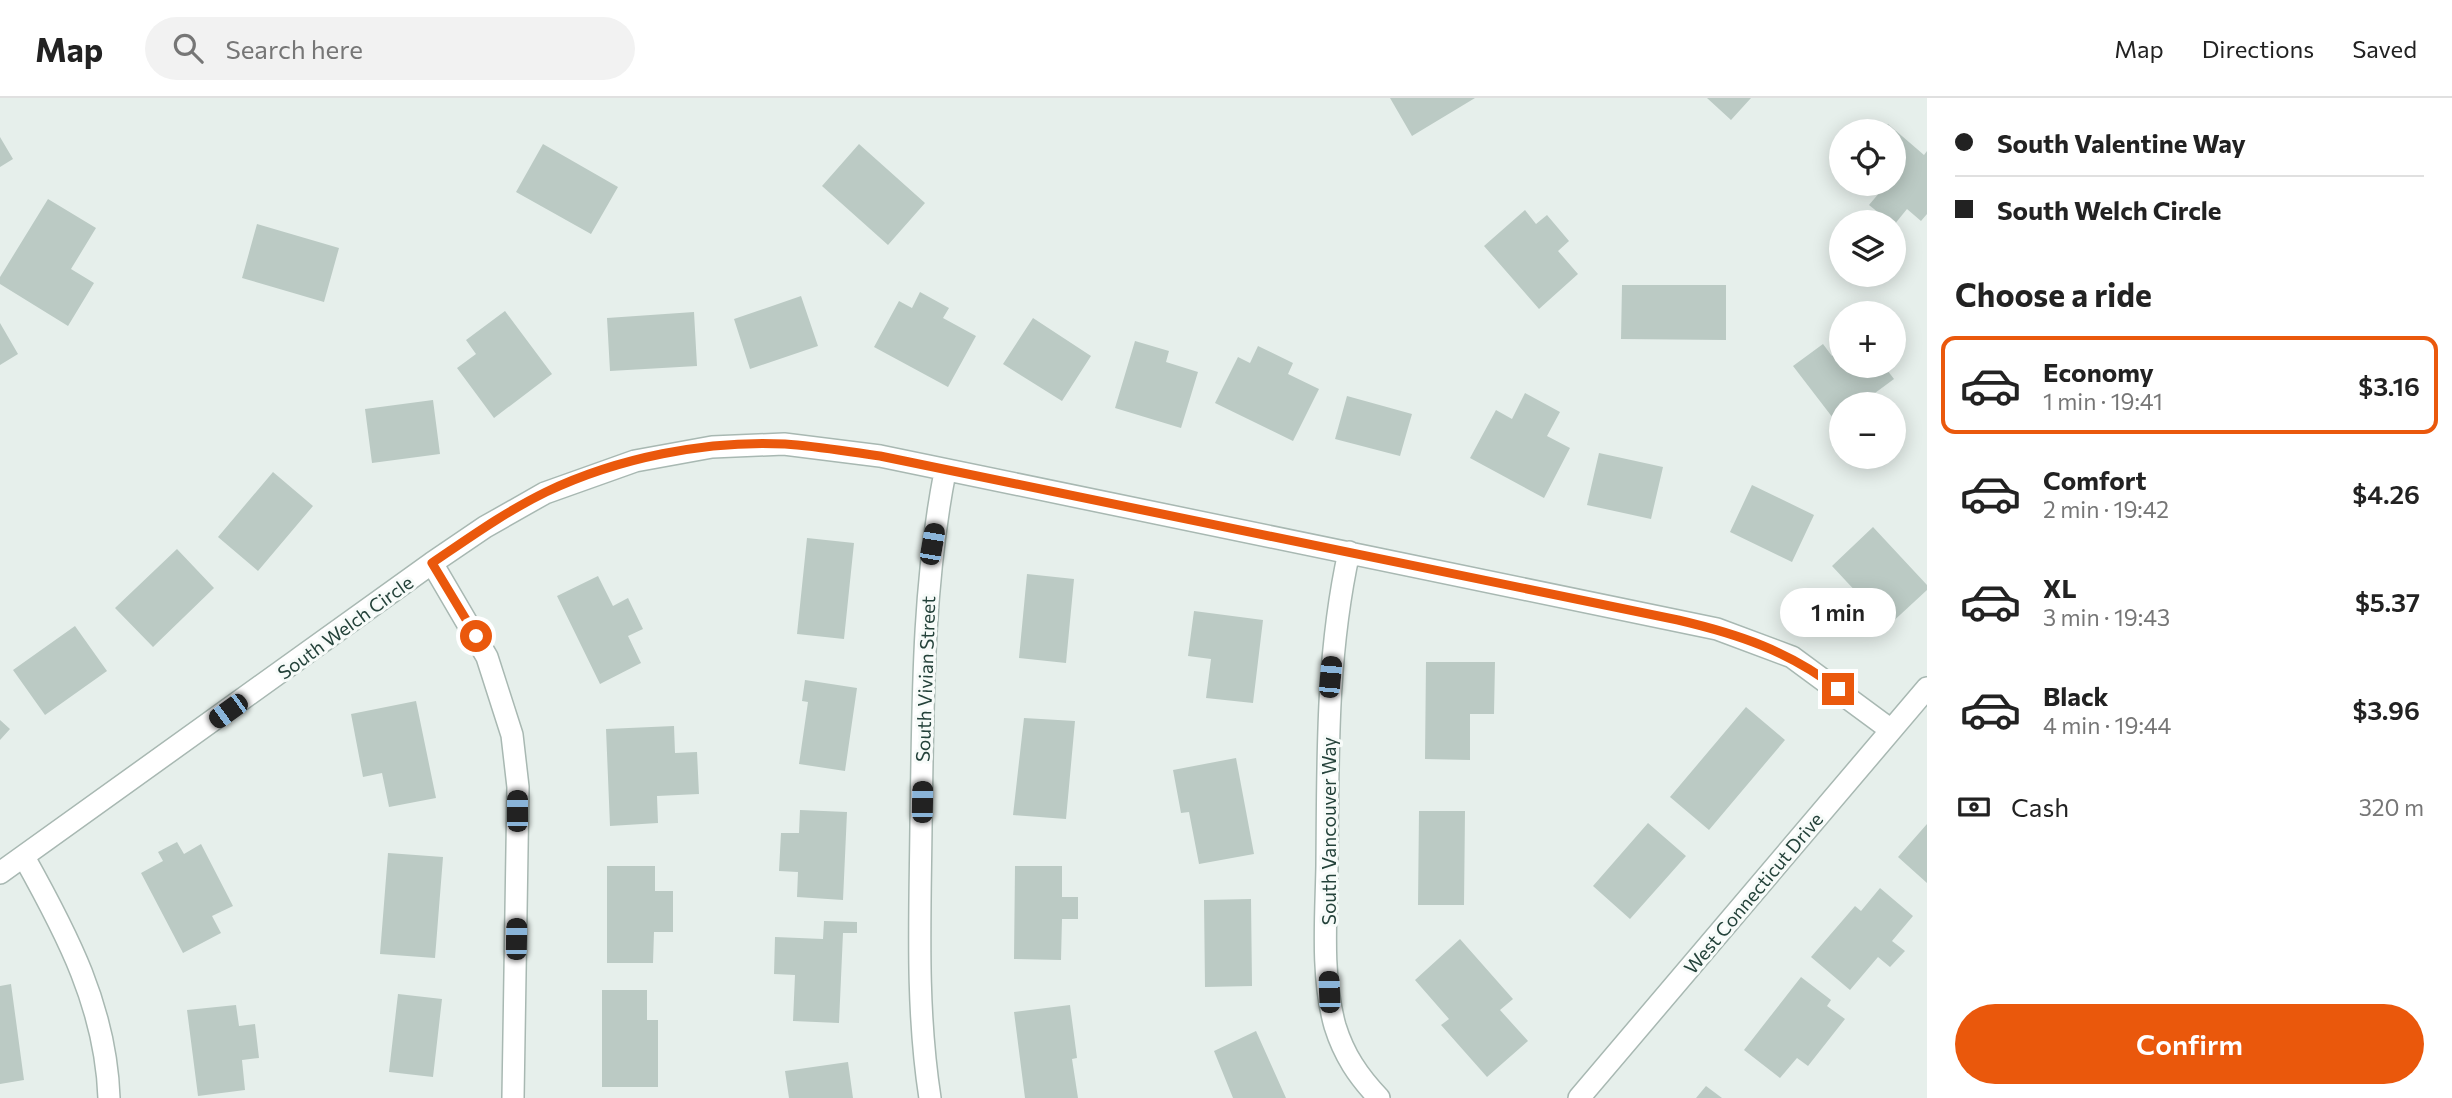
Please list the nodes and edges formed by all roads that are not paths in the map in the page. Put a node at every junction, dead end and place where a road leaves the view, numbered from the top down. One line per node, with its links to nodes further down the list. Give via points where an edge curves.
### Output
1 (945, 472): 2 (street, South Welch Circle); 3 (street, South Welch Circle, via 880,456 784,444 673,453 601,471 545,493); 10 (street, South Vivian Street, via 932,544 924,641 919,989)
2 (1349, 552): 5 (street, South Welch Circle, via 1745,637 1792,657); 11 (street, South Vancouver Way, via 1334,636 1329,700 1329,992 1344,1050)
3 (432, 563): 6 (street, South Welch Circle); 9 (street, via 487,657 512,735 518,787)
4 (1927, 688): 5 (street, West Connecticut Drive)
5 (1891, 730): 12 (street, West Connecticut Drive)
6 (24, 857): 7 (street, South Welch Circle); 8 (street, via 59,919 95,1005 104,1039)
7 (0, 873)
8 (109, 1098)
9 (513, 1098)
10 (930, 1098)
11 (1379, 1098)
12 (1580, 1098)

